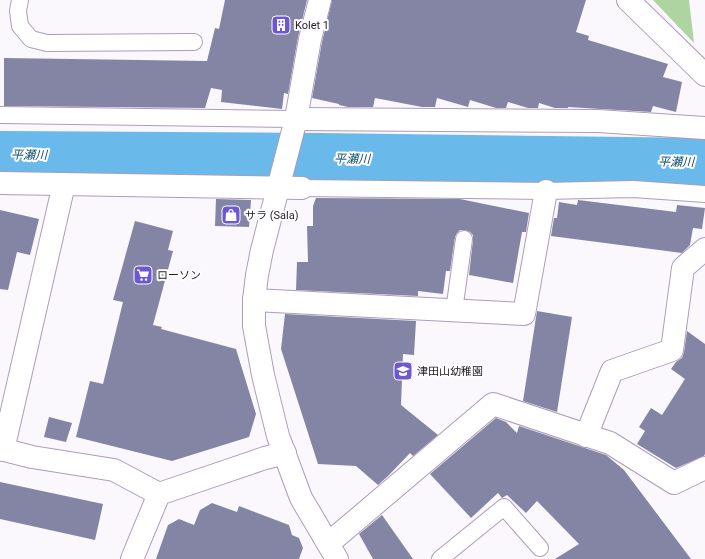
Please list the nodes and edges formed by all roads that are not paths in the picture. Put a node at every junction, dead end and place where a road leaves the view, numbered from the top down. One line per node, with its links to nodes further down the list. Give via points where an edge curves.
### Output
1 (20, 0): 4 (lane, via 20,26 31,39 47,43)
2 (320, 0): 7 (street)
3 (628, 0): 5 (street)
4 (194, 42)
5 (705, 75)
6 (0, 115): 7 (lane)
7 (295, 122): 8 (street, via 598,121); 11 (street)
8 (705, 128)
9 (0, 183): 10 (street)
10 (64, 184): 11 (street); 20 (street)
11 (279, 184): 12 (street); 17 (street, via 262,250)
12 (302, 188): 13 (lane)
13 (546, 191): 14 (lane, via 633,189); 18 (street, via 524,314)
14 (705, 194)
15 (464, 238): 18 (lane)
16 (705, 249): 19 (street, via 683,268 672,350 612,371)
17 (254, 300): 18 (street); 21 (street, via 254,326 263,375 278,436)
18 (454, 311)
19 (586, 436): 22 (street, via 610,443 674,483); 25 (street, via 493,404)
20 (2, 449): 23 (street, via 32,457 114,470)
21 (285, 453): 23 (street); 25 (street, via 301,498)
22 (705, 468)
23 (159, 494): 27 (street)
24 (540, 548): 26 (lane, via 504,507)
25 (333, 551)
26 (450, 556)
27 (132, 559)

